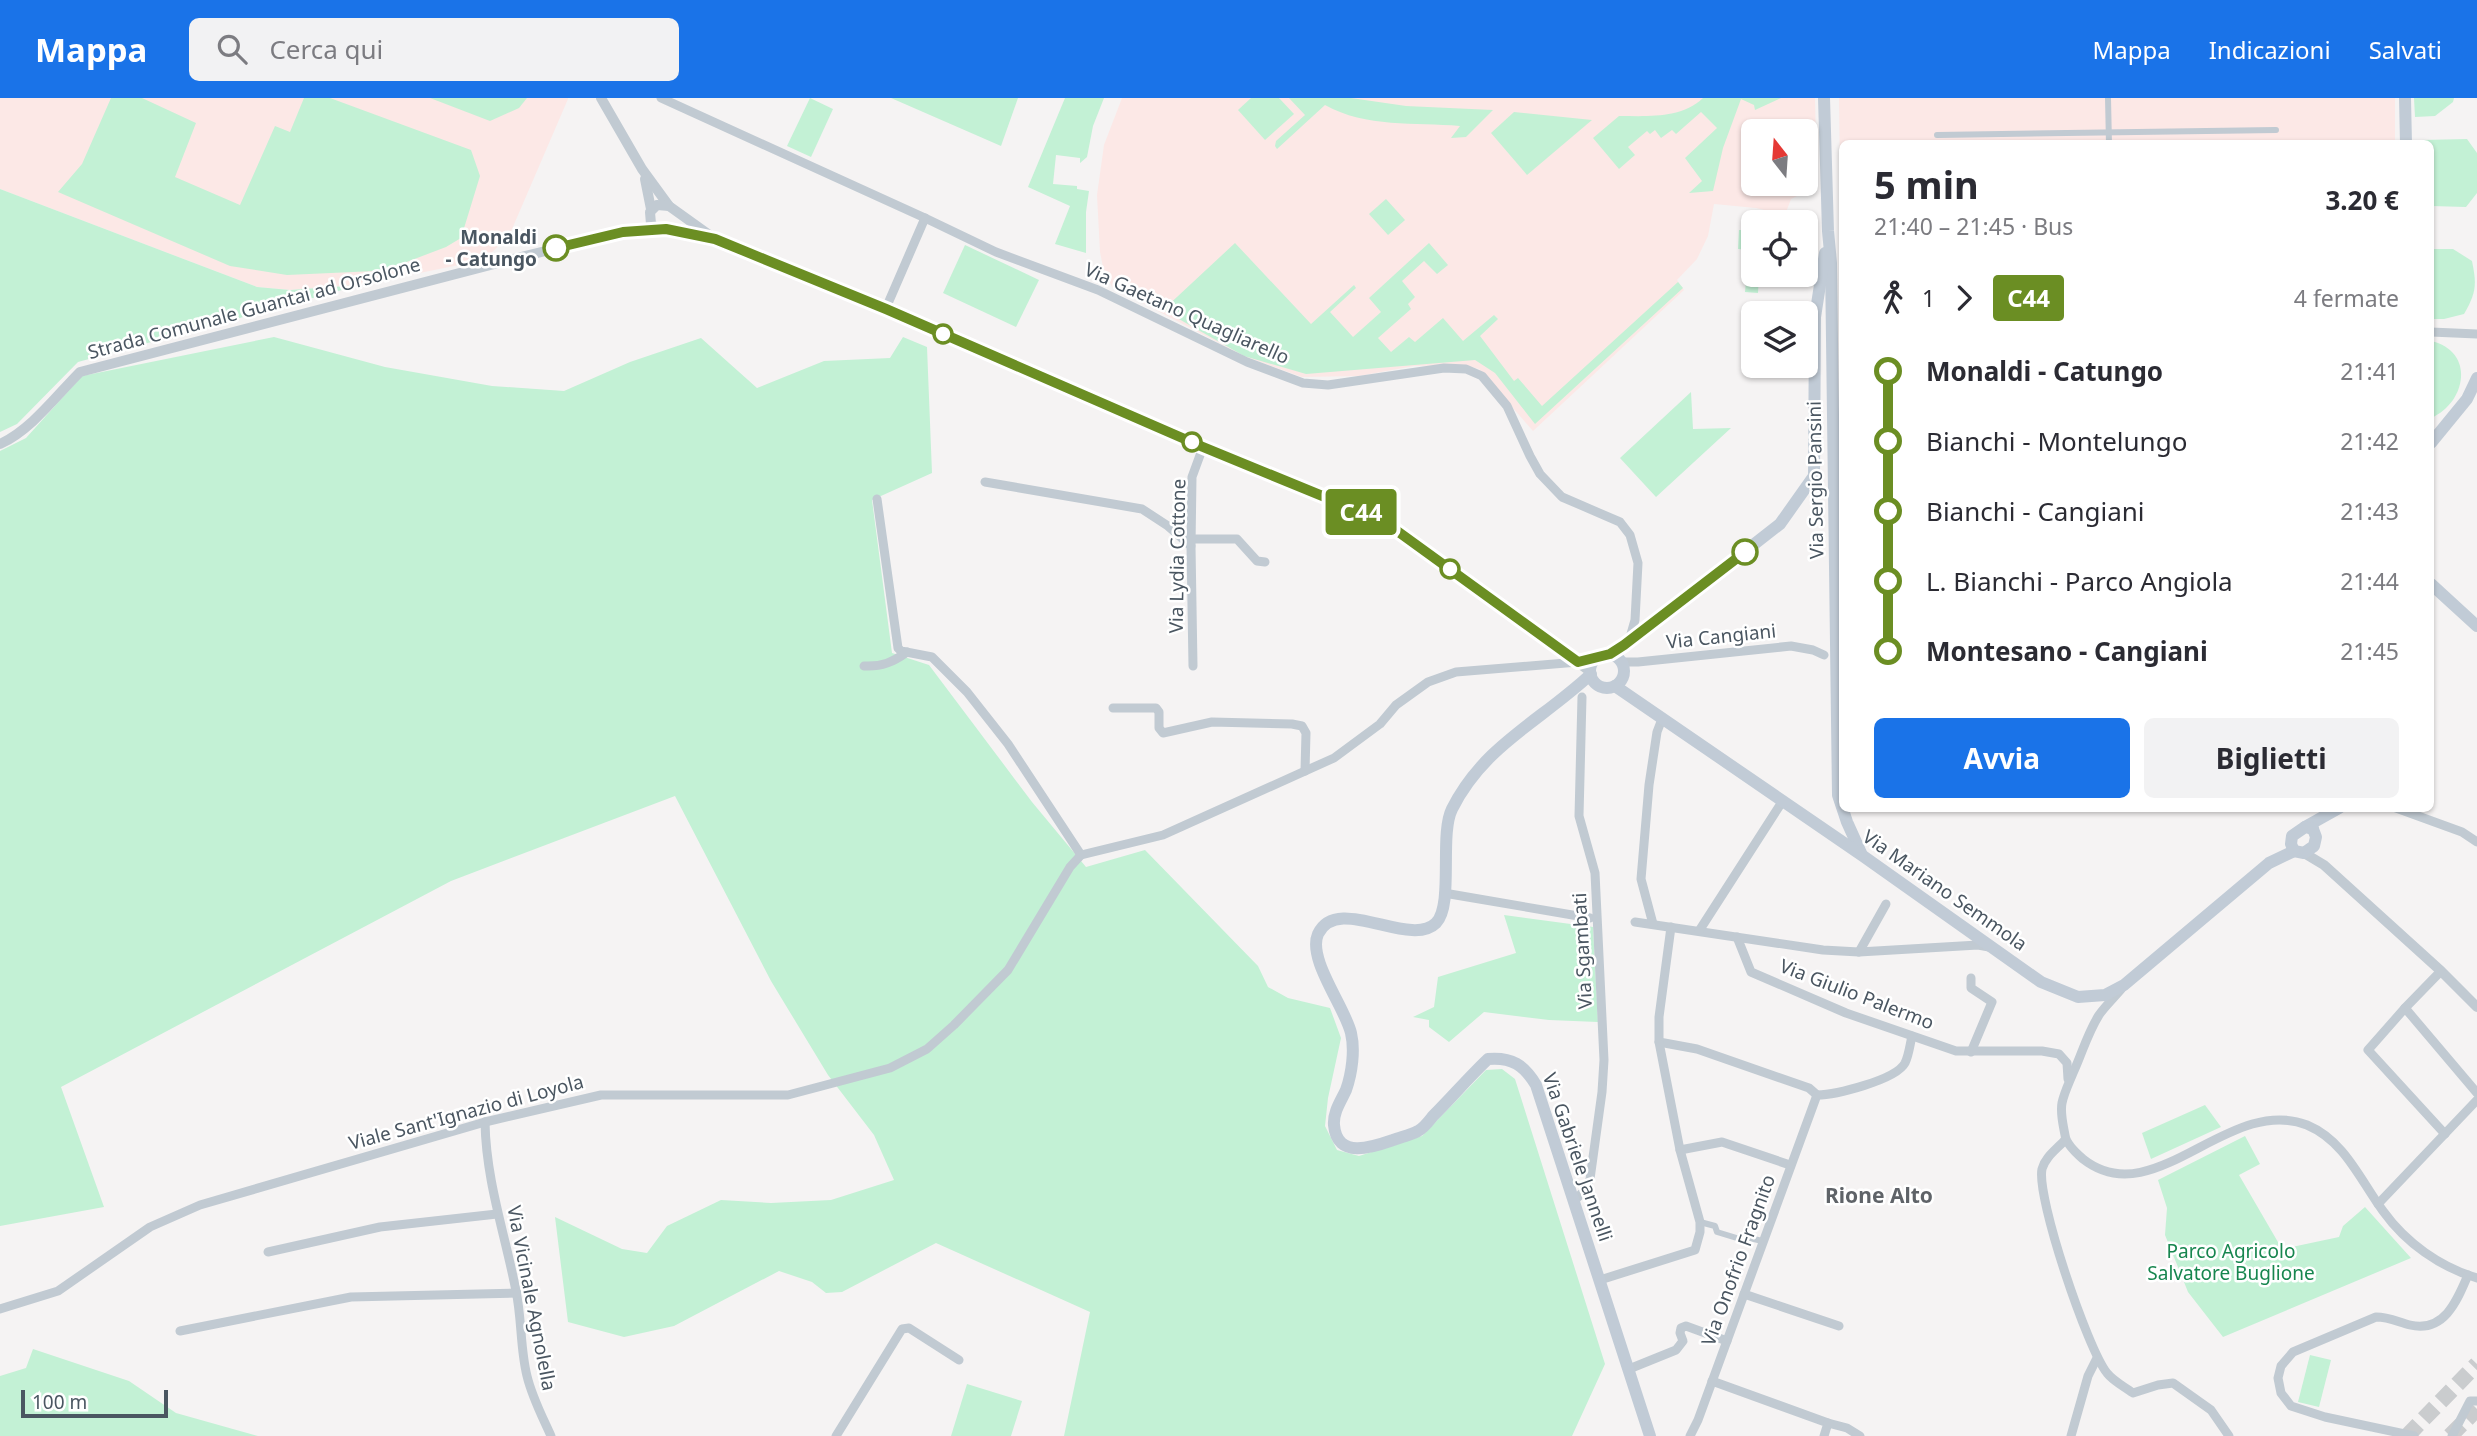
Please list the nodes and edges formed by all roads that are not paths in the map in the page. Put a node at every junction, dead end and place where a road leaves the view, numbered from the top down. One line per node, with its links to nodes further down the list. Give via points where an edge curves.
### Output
1 (601, 98): 11 (street)
2 (661, 98): 14 (street, Via Gaetano Quagliarello)
3 (1824, 98): 17 (main road, Via Sergio Pansini)
4 (2108, 98): 7 (street)
5 (2405, 98): 10 (main road)
6 (2276, 130): 7 (street)
7 (2109, 132): 8 (street); 9 (street)
8 (1937, 135)
9 (2109, 140)
10 (2406, 140)
11 (642, 169): 12 (street); 13 (street)
12 (671, 208): 13 (street, via 660,204); 15 (street, via 674,221); 18 (street)
13 (650, 212): 15 (street, via 651,224); 16 (street, Strada Comunale Guantai ad Orsolone)
14 (925, 218): 19 (street); 32 (street, Via Gaetano Quagliarello, via 1303,383 1339,384 1444,368 1466,369 1482,376 1507,406 1540,474 1562,497 1620,522 1630,535 1638,563 1635,620)
15 (663, 230): 16 (street, Strada Comunale Guantai ad Orsolone); 18 (street, Strada Comunale Guantai ad Orsolone)
16 (623, 232): 24 (street, Strada Comunale Guantai ad Orsolone, via 80,372 32,421)
17 (1828, 232): 32 (main road, via 1815,317 1814,476 1780,524); 46 (main road, Via Sergio Pansini)
18 (715, 239): 19 (street)
19 (886, 309): 25 (street)
20 (2434, 332): 21 (street)
21 (2477, 334)
22 (2477, 378): 23 (main road, via 2467,399)
23 (2436, 434)
24 (0, 444)
25 (1203, 447): 28 (street, Via Lydia Cottone, via 1192,477); 36 (street, via 1393,528)
26 (985, 482): 28 (street, via 1142,509)
27 (877, 499): 33 (street, via 898,648)
28 (1191, 543): 29 (street, via 1237,539 1256,561); 39 (street, Via Lydia Cottone)
29 (1265, 562)
30 (2434, 587): 31 (main road)
31 (2477, 626)
32 (1628, 643): 35 (main road)
33 (907, 652): 38 (street, via 892,663); 55 (street, via 932,657 967,692 1008,744)
34 (1824, 654): 37 (street, Via Cangiani, via 1791,646)
35 (1604, 655): 36 (street); 37 (main road); 40 (main road, via 1592,664)
36 (1578, 662): 40 (street); 45 (street, via 1443,676 1396,705 1380,724 1334,758)
37 (1622, 662): 41 (main road, via 1623,678)
38 (864, 666)
39 (1193, 666)
40 (1593, 677): 41 (main road, via 1606,687); 42 (main road, Via Gabriele Jannelli)
41 (1615, 686): 44 (main road, Via Mariano Semmola)
42 (1577, 693): 58 (main road, Via Gabriele Jannelli, via 1488,757 1467,783 1450,813); 85 (street, Via Sgambati, via 1579,816 1595,873 1604,1060 1590,1178)
43 (1113, 708): 45 (street, via 1156,708 1159,730 1164,733 1212,722 1302,726 1306,733)
44 (1662, 719): 47 (main road, Via Mariano Semmola); 62 (street, via 1649,785 1640,879)
45 (1305, 771): 55 (street, via 1163,835)
46 (1839, 795)
47 (1782, 802): 56 (main road, Via Mariano Semmola); 64 (street)
48 (1844, 812): 56 (main road, Via Sergio Pansini)
49 (2332, 812): 51 (main road)
50 (2407, 812): 52 (street)
51 (2309, 828): 53 (main road); 54 (main road, via 2292,836 2291,844)
52 (2477, 842)
53 (2315, 844): 54 (main road, via 2311,850); 57 (street)
54 (2299, 852): 57 (street); 70 (main road, Via Mariano Semmola, via 2269,863)
55 (1081, 855): 80 (street, Viale Sant'Ignazio di Loyola, via 1008,970 927,1049 890,1068 788,1095 601,1095)
56 (1863, 856): 66 (main road, Via Mariano Semmola)
57 (2324, 865): 68 (street)
58 (1444, 894): 60 (street); 85 (main road, Via Gabriele Jannelli, via 1439,919 1422,931 1345,919 1329,922 1318,934 1316,950 1351,1033 1353,1055 1334,1129 1343,1143 1359,1149 1419,1130 1488,1059 1502,1058 1525,1068 1536,1086)
59 (1886, 904): 67 (street)
60 (1590, 918)
61 (1635, 922): 62 (street)
62 (1653, 924): 63 (street)
63 (1671, 927): 64 (street); 74 (street)
64 (1699, 931): 65 (street)
65 (1737, 937): 67 (street); 73 (street, Via Giulio Palermo, via 1751,972)
66 (1994, 948): 67 (street); 70 (main road, Via Mariano Semmola, via 2041,982 2078,997 2105,995)
67 (1859, 952)
68 (2441, 971): 71 (street); 72 (street)
69 (1971, 978): 75 (street, via 1971,988 1992,1002)
70 (2124, 985): 76 (street, via 2088,1034)
71 (2477, 1007)
72 (2405, 1008): 77 (street); 81 (street, via 2368,1050)
73 (1912, 1036): 75 (street, Via Giulio Palermo); 78 (street, via 1905,1064 1889,1076 1831,1095)
74 (1659, 1042): 78 (street, via 1697,1049 1809,1088); 83 (street)
75 (1971, 1052): 76 (street, Via Giulio Palermo, via 2059,1054 2067,1063)
76 (2068, 1082): 82 (street, via 2061,1112)
77 (2477, 1093)
78 (1816, 1095): 84 (street, Via Onofrio Fragnito)
79 (2477, 1100): 81 (street)
80 (485, 1122): 87 (street, Via Vicinale Agnolella); 95 (street, Viale Sant'Ignazio di Loyola, via 200,1205 150,1227 58,1291)
81 (2445, 1134): 86 (street)
82 (2066, 1140): 86 (street, via 2093,1167 2130,1176 2236,1129 2269,1120 2287,1121 2306,1125 2338,1146); 99 (street, via 2043,1166 2041,1186)
83 (1680, 1150): 84 (street, via 1722,1142); 88 (street)
84 (1790, 1165): 89 (street, Via Onofrio Fragnito)
85 (1575, 1200): 92 (main road, Via Gabriele Jannelli)
86 (2378, 1204): 91 (street, via 2416,1246)
87 (497, 1214): 90 (street, via 380,1227); 93 (street, Via Vicinale Agnolella)
88 (1700, 1222): 89 (street, via 1740,1240); 92 (street, via 1695,1250)
89 (1762, 1241): 94 (street, Via Onofrio Fragnito)
90 (268, 1252)
91 (2472, 1276): 113 (street, via 2450,1312 2437,1323 2411,1325 2376,1317 2293,1352 2281,1366 2281,1393 2291,1406)
92 (1600, 1280): 101 (main road, Via Gabriele Jannelli)
93 (517, 1293): 97 (street, via 351,1297); 105 (street, Via Vicinale Agnolella, via 527,1377)
94 (1744, 1294): 96 (street); 98 (street, Via Onofrio Fragnito)
95 (0, 1309)
96 (1839, 1326)
97 (180, 1331)
98 (1727, 1341): 101 (street, via 1686,1326 1681,1328 1683,1341 1676,1350); 102 (street, Via Onofrio Fragnito)
99 (2097, 1358): 111 (street); 112 (street, via 2108,1375 2133,1393 2173,1382 2211,1410)
100 (959, 1360): 106 (street, via 909,1328 902,1329)
101 (1629, 1369): 107 (main road, Via Gabriele Jannelli)
102 (1712, 1381): 104 (street); 108 (street, Via Onofrio Fragnito)
103 (2477, 1401): 114 (street, via 2470,1401)
104 (1828, 1423): 109 (street); 110 (street)
105 (551, 1436)
106 (836, 1436)
107 (1650, 1436)
108 (1690, 1436)
109 (1824, 1436)
110 (1860, 1436)
111 (2071, 1436)
112 (2229, 1436)
113 (2414, 1436)
114 (2452, 1436)

